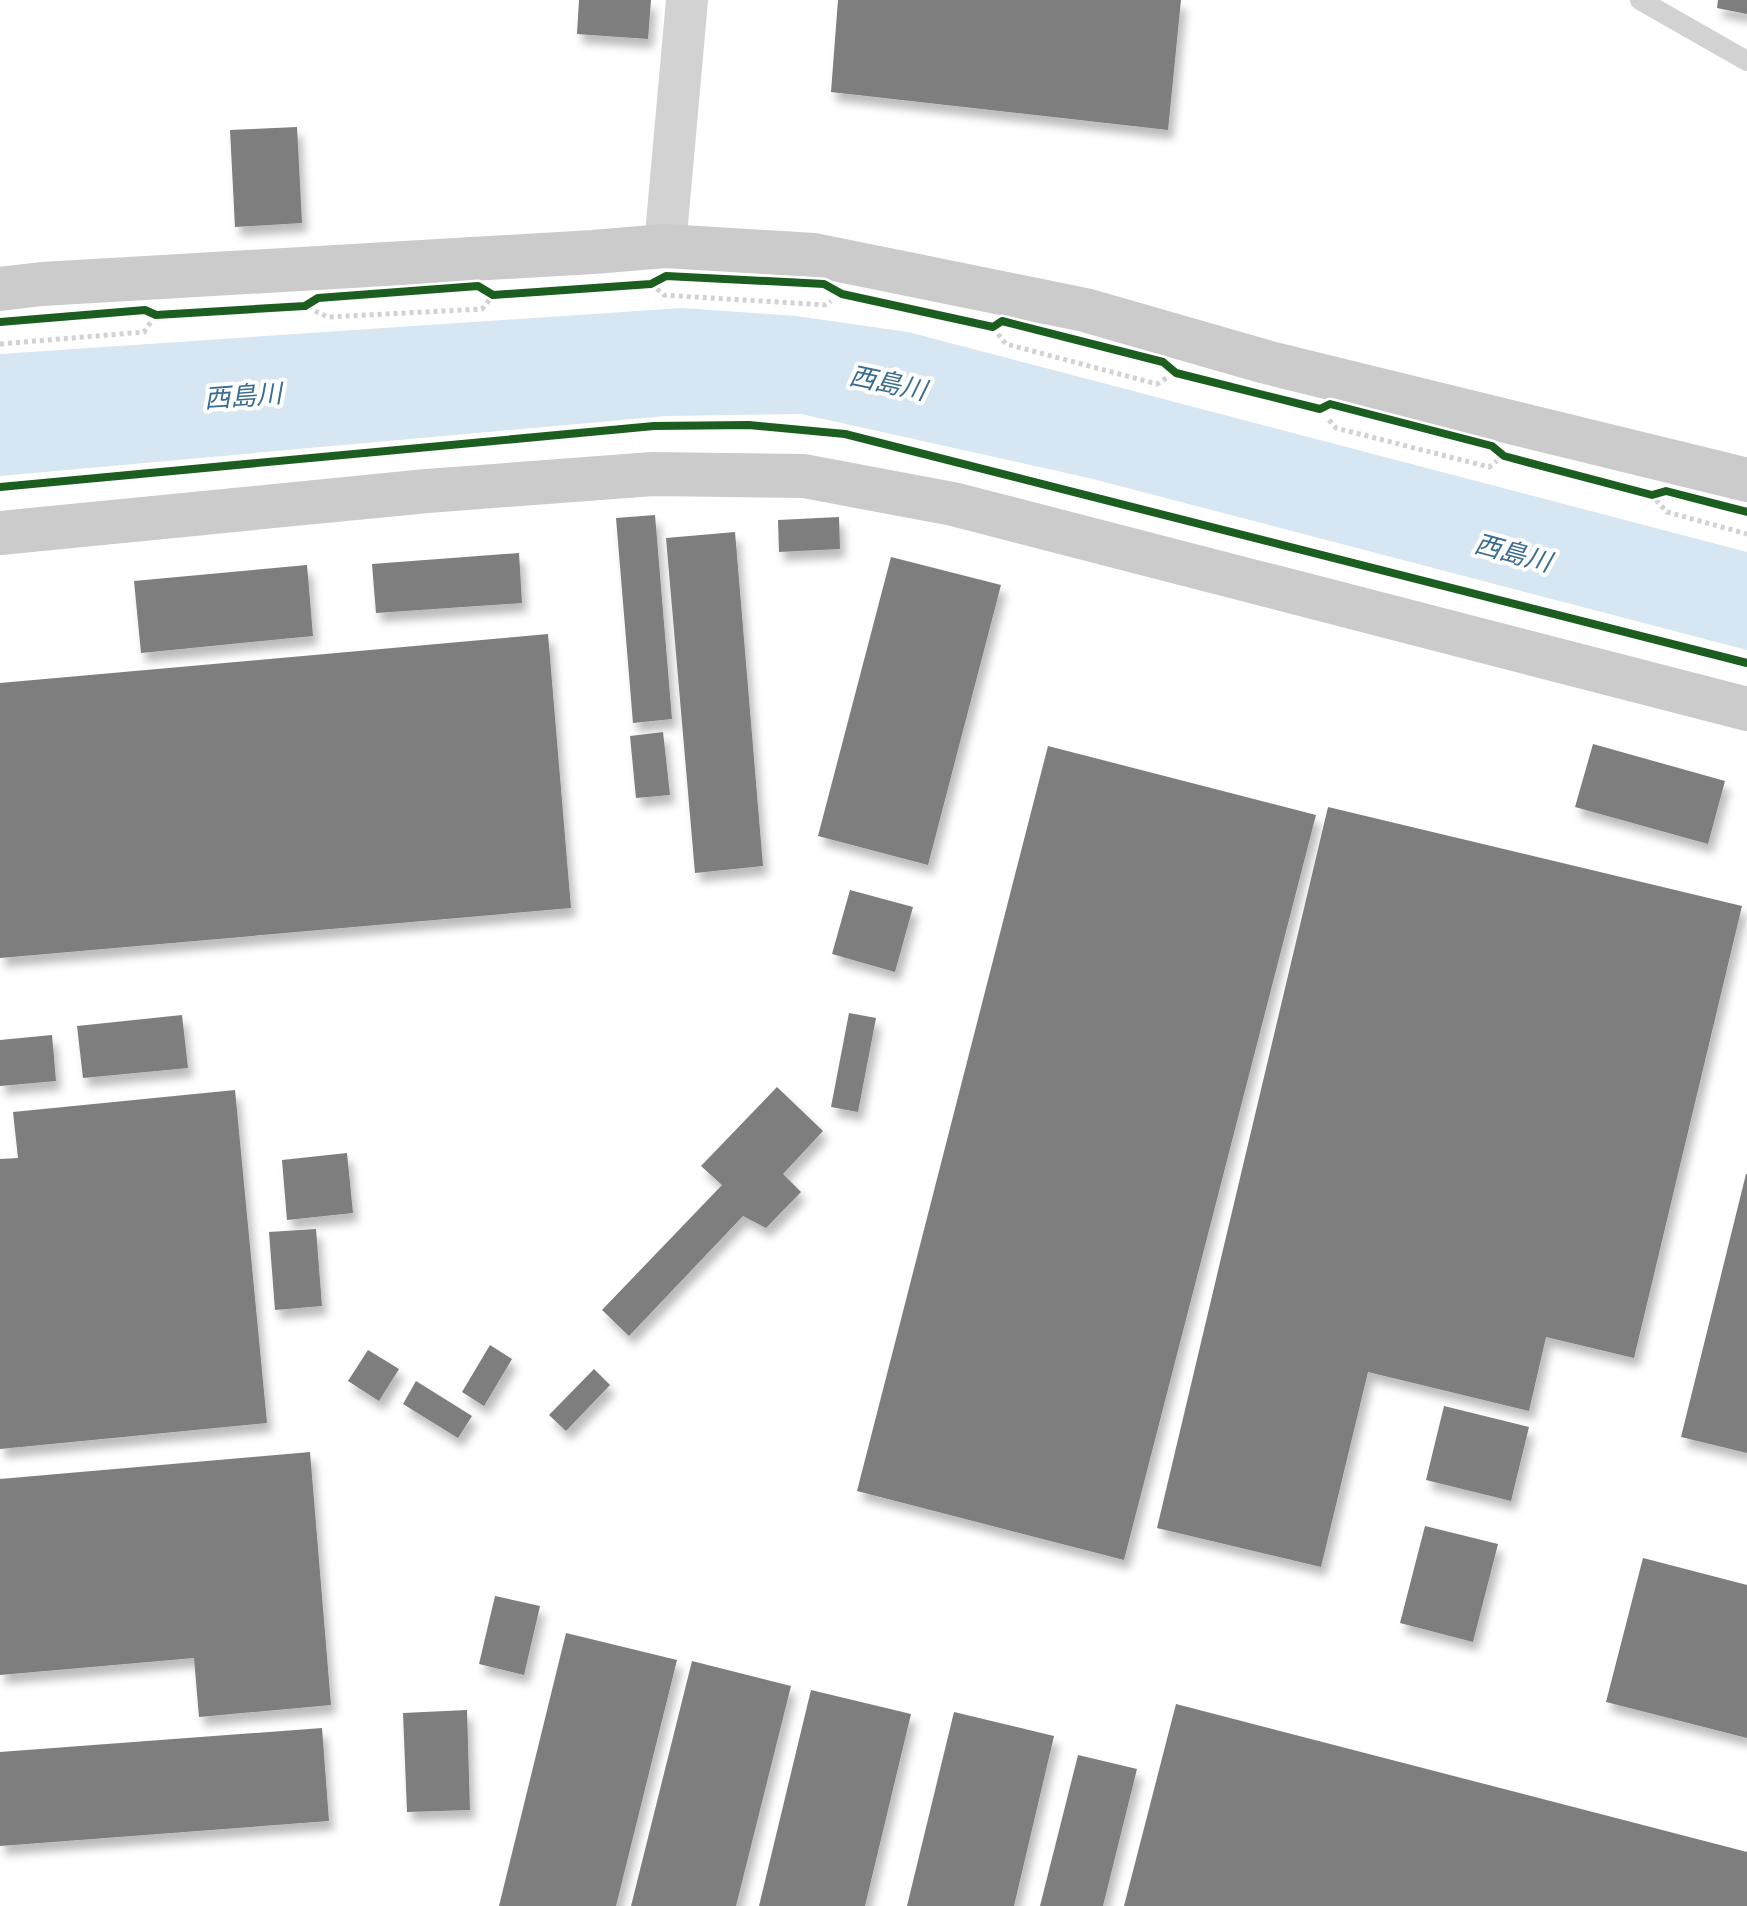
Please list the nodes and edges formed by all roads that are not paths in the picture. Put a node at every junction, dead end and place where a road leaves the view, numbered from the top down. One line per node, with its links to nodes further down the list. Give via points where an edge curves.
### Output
1 (687, 0): 4 (street)
2 (1640, 0): 3 (lane)
3 (1747, 61)
4 (658, 265): 5 (street, via 593,252); 6 (street, via 814,255 1085,310 1266,362)
5 (0, 289)
6 (1747, 480)
7 (0, 533): 8 (street, via 653,474 804,476 953,504)
8 (1747, 709)

